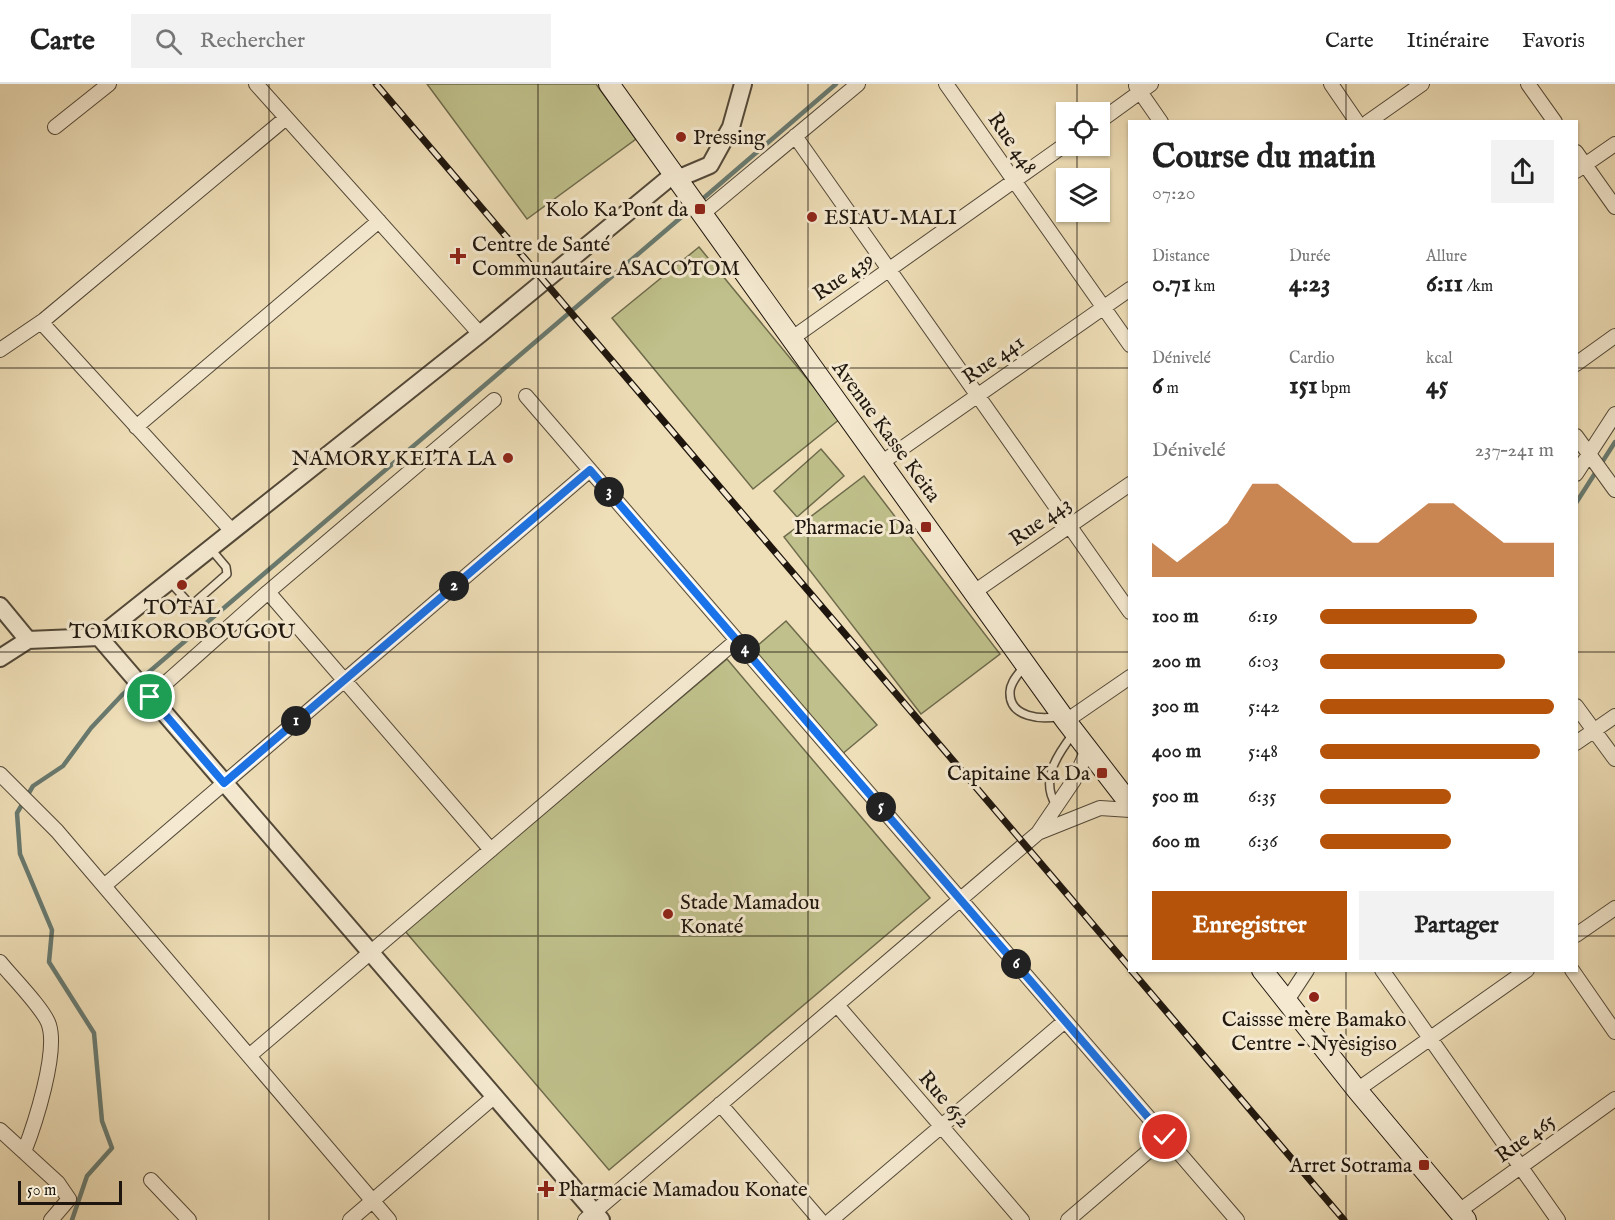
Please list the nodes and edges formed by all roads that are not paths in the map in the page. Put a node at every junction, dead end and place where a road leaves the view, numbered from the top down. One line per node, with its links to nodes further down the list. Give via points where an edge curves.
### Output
1 (109, 84): 17 (street)
2 (256, 84): 12 (street)
3 (609, 84): 22 (main road, Avenue Kasse Keita)
4 (742, 84): 22 (street, via 731,128 710,165)
5 (858, 84): 18 (street)
6 (946, 84): 23 (street, Rue 448)
7 (1331, 84): 14 (street)
8 (1422, 84): 15 (street)
9 (1528, 84): 16 (street)
10 (1142, 87): 11 (street); 13 (street)
11 (1110, 113)
12 (286, 118): 26 (street); 30 (street)
13 (1160, 120)
14 (1356, 120)
15 (1371, 120)
16 (1554, 120)
17 (55, 127)
18 (795, 136): 24 (street); 27 (street)
19 (1615, 144): 21 (street)
20 (1056, 151): 23 (street, Rue 439)
21 (1581, 168): 25 (street)
22 (675, 177): 24 (main road, Avenue Kasse Keita); 31 (street)
23 (1014, 181): 27 (street, Rue 439); 29 (street, Rue 448)
24 (696, 206): 33 (main road, Avenue Kasse Keita)
25 (1615, 207)
26 (379, 222): 31 (street); 41 (street)
27 (889, 270): 33 (street, Rue 439); 38 (street)
28 (1128, 290): 29 (street, Rue 441)
29 (1103, 307): 34 (street, Rue 448); 38 (street, Rue 441)
30 (41, 322): 35 (street); 41 (street)
31 (480, 334): 50 (street)
32 (1615, 336): 36 (street)
33 (791, 339): 44 (main road, Avenue Kasse Keita)
34 (1128, 342)
35 (0, 350)
36 (1578, 363)
37 (526, 396): 45 (street)
38 (977, 396): 44 (street, Rue 441); 49 (street)
39 (494, 400): 53 (street)
40 (1615, 414): 43 (street)
41 (136, 426): 50 (street)
42 (1578, 439): 43 (street)
43 (1589, 454): 46 (street); 48 (street)
44 (881, 463): 54 (main road, Avenue Kasse Keita)
45 (590, 470): 59 (street); 63 (street)
46 (1578, 471)
47 (1128, 485): 49 (street, Rue 443)
48 (1612, 485)
49 (1069, 526): 54 (street, Rue 443); 56 (street)
50 (232, 531): 51 (street)
51 (210, 548): 52 (street); 52 (lane, via 227,574 194,603 188,602)
52 (170, 581): 57 (street)
53 (268, 592): 63 (street); 64 (street)
54 (974, 592): 61 (main road, Avenue Kasse Keita)
55 (0, 606): 58 (street)
56 (1128, 609)
57 (99, 637): 58 (street); 64 (street)
58 (28, 640): 60 (street)
59 (736, 640): 78 (street); 80 (street)
60 (0, 657)
61 (1026, 664): 67 (main road, Avenue Kasse Keita); 67 (lane, via 1013,681 1011,700 1029,717)
62 (1128, 678): 67 (street)
63 (344, 680): 73 (street); 78 (street)
64 (147, 695): 73 (street)
65 (1578, 709): 68 (street)
66 (1615, 716): 68 (street)
67 (1068, 723): 70 (main road, Avenue Kasse Keita); 75 (lane, via 1048,783)
68 (1594, 730): 69 (street); 71 (street)
69 (1578, 742)
70 (1088, 750): 74 (main road, Avenue Kasse Keita); 75 (street, via 1081,768)
71 (1615, 759)
72 (0, 774): 79 (street)
73 (224, 783): 79 (street); 83 (street)
74 (1128, 801)
75 (1056, 805): 77 (street)
76 (1128, 810): 77 (street, via 1100,808)
77 (1038, 833): 80 (street)
78 (491, 850): 83 (street)
79 (104, 885): 95 (street)
80 (960, 899): 91 (street); 92 (street)
81 (1615, 908): 82 (street)
82 (1578, 934)
83 (370, 953): 95 (street); 97 (street)
84 (0, 962): 103 (street, via 49,1022 51,1036 35,1122)
85 (1264, 972): 90 (main road)
86 (1305, 972): 90 (street)
87 (1383, 972): 94 (street)
88 (1524, 972): 94 (street)
89 (1573, 972): 93 (street)
90 (1287, 1002): 96 (main road)
91 (837, 1005): 99 (street); 100 (street, Rue 652)
92 (1065, 1021): 100 (street); 102 (street)
93 (1615, 1032)
94 (1430, 1039): 96 (street); 104 (street)
95 (249, 1056): 106 (street)
96 (1357, 1090): 107 (main road)
97 (495, 1096): 106 (street); 108 (street)
98 (1615, 1099): 104 (street, Rue 465)
99 (720, 1104): 108 (street); 113 (street)
100 (941, 1126): 114 (street); 115 (street, Rue 652)
101 (0, 1130): 103 (street)
102 (1165, 1137): 116 (street); 117 (street)
103 (24, 1152): 109 (street, via 58,1183 69,1199)
104 (1520, 1167): 107 (street, Rue 465); 118 (street)
105 (152, 1180): 110 (street)
106 (373, 1201): 111 (street); 112 (street)
107 (1462, 1215)
108 (593, 1217)
109 (51, 1220)
110 (189, 1220)
111 (350, 1220)
112 (389, 1220)
113 (820, 1220)
114 (831, 1220)
115 (1022, 1220)
116 (1068, 1220)
117 (1237, 1220)
118 (1558, 1220)

